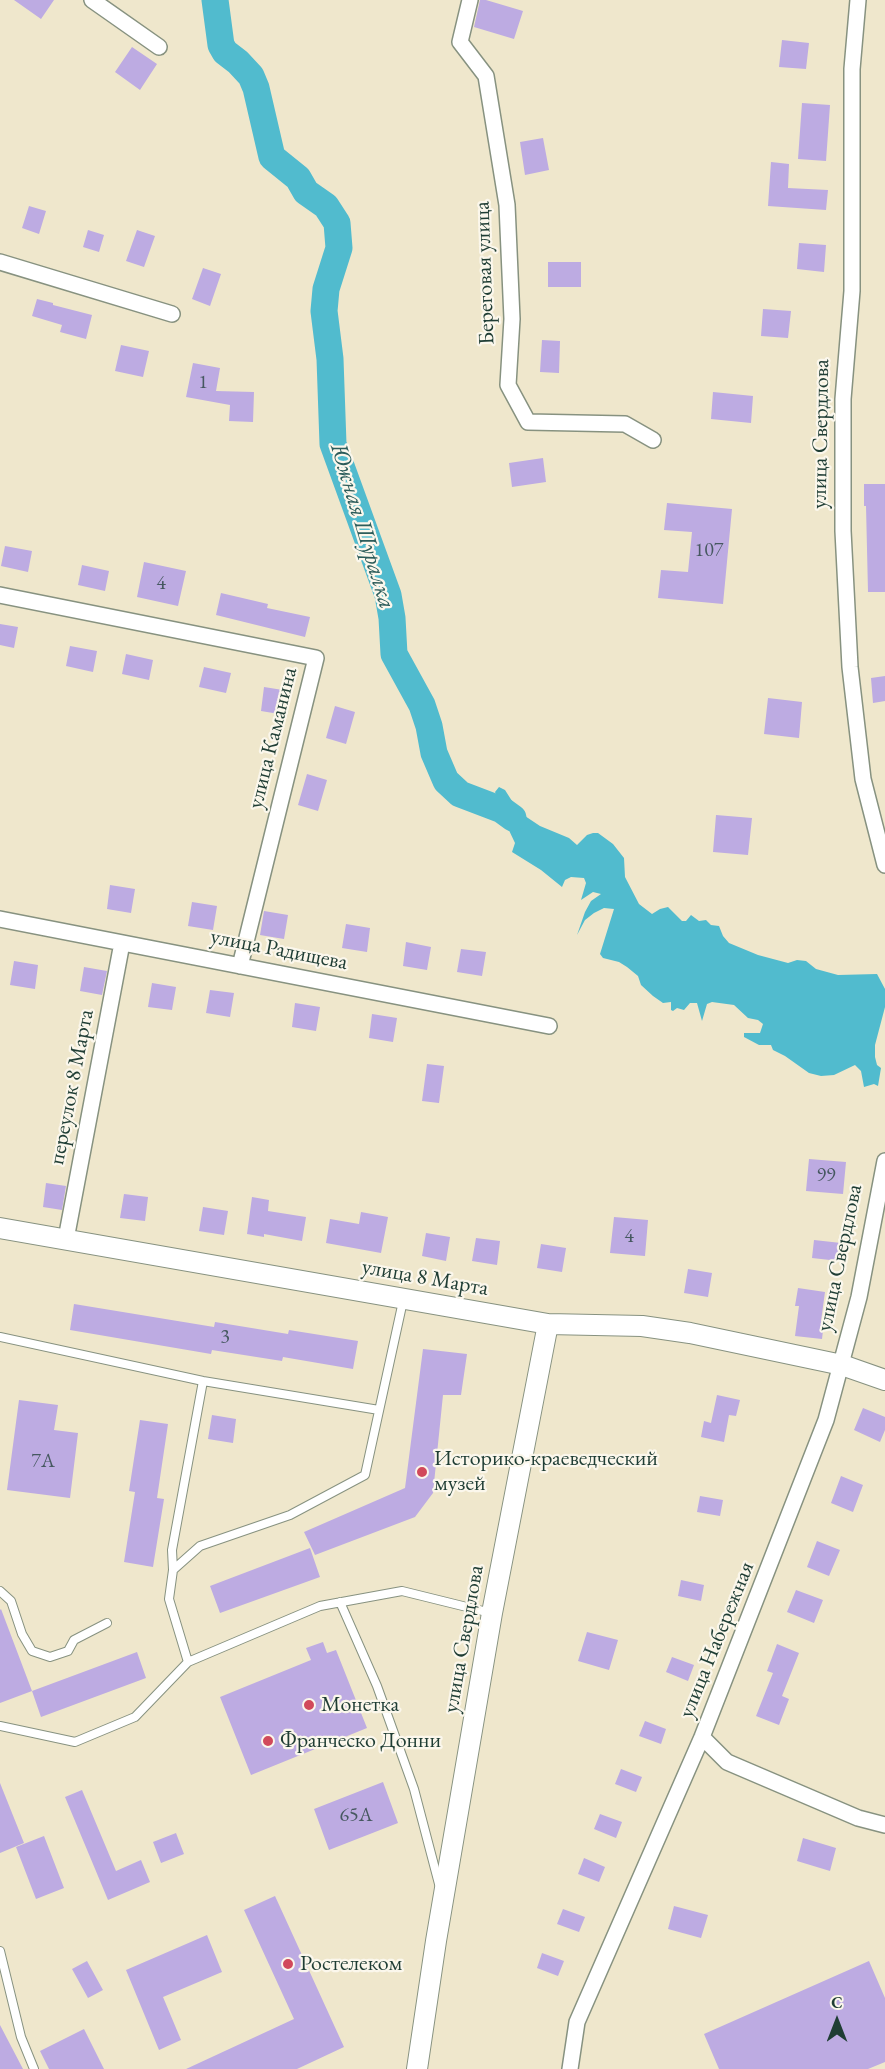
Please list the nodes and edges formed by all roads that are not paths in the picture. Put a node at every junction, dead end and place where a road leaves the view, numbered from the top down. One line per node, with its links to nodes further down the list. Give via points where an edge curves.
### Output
1 (92, 0): 4 (street)
2 (470, 0): 7 (street, Береговая улица, via 460,42 486,76 507,205 512,319 508,385 528,422 625,424)
3 (858, 0): 9 (street, улица Свердлова, via 852,69 852,291 843,399 842,481 850,667 864,778)
4 (159, 47)
5 (0, 262): 6 (street)
6 (172, 314)
7 (653, 440)
8 (0, 595): 13 (street, улица Каманина, via 316,658)
9 (881, 837): 10 (street, улица Свердлова)
10 (885, 865)
11 (0, 919): 12 (street, улица Радищева)
12 (122, 943): 13 (street, улица Радищева); 17 (street, переулок 8 Марта)
13 (240, 966): 14 (street, улица Радищева)
14 (549, 1026)
15 (885, 1161): 21 (street, улица Свердлова)
16 (0, 1228): 17 (street, улица 8 Марта)
17 (66, 1239): 18 (street, улица 8 Марта)
18 (404, 1298): 19 (street, улица 8 Марта); 24 (lane)
19 (548, 1324): 21 (street, улица 8 Марта, via 642,1326); 28 (street, улица Свердлова)
20 (0, 1337): 23 (lane)
21 (842, 1365): 22 (street, улица 8 Марта); 32 (street, улица Набережная, via 818,1442)
22 (885, 1380)
23 (203, 1381): 24 (lane); 25 (lane, via 172,1550)
24 (379, 1410): 25 (lane, via 365,1475 290,1515 200,1546)
25 (173, 1569): 30 (lane, via 168,1599)
26 (0, 1591): 29 (lane, via 11,1601 32,1651 50,1657 68,1651 74,1640)
27 (340, 1602): 28 (lane, via 402,1591); 30 (lane, via 320,1606); 34 (lane, via 377,1686 414,1790)
28 (492, 1613): 34 (street, улица Свердлова)
29 (107, 1623)
30 (188, 1662): 31 (lane, via 135,1717 75,1742)
31 (0, 1726)
32 (702, 1737): 33 (street, улица Набережная, via 727,1762 858,1818); 38 (street, via 577,2022)
33 (885, 1825)
34 (443, 1900): 37 (street, улица Свердлова)
35 (0, 1951): 36 (lane, via 21,2037)
36 (34, 2069)
37 (417, 2069)
38 (570, 2069)

